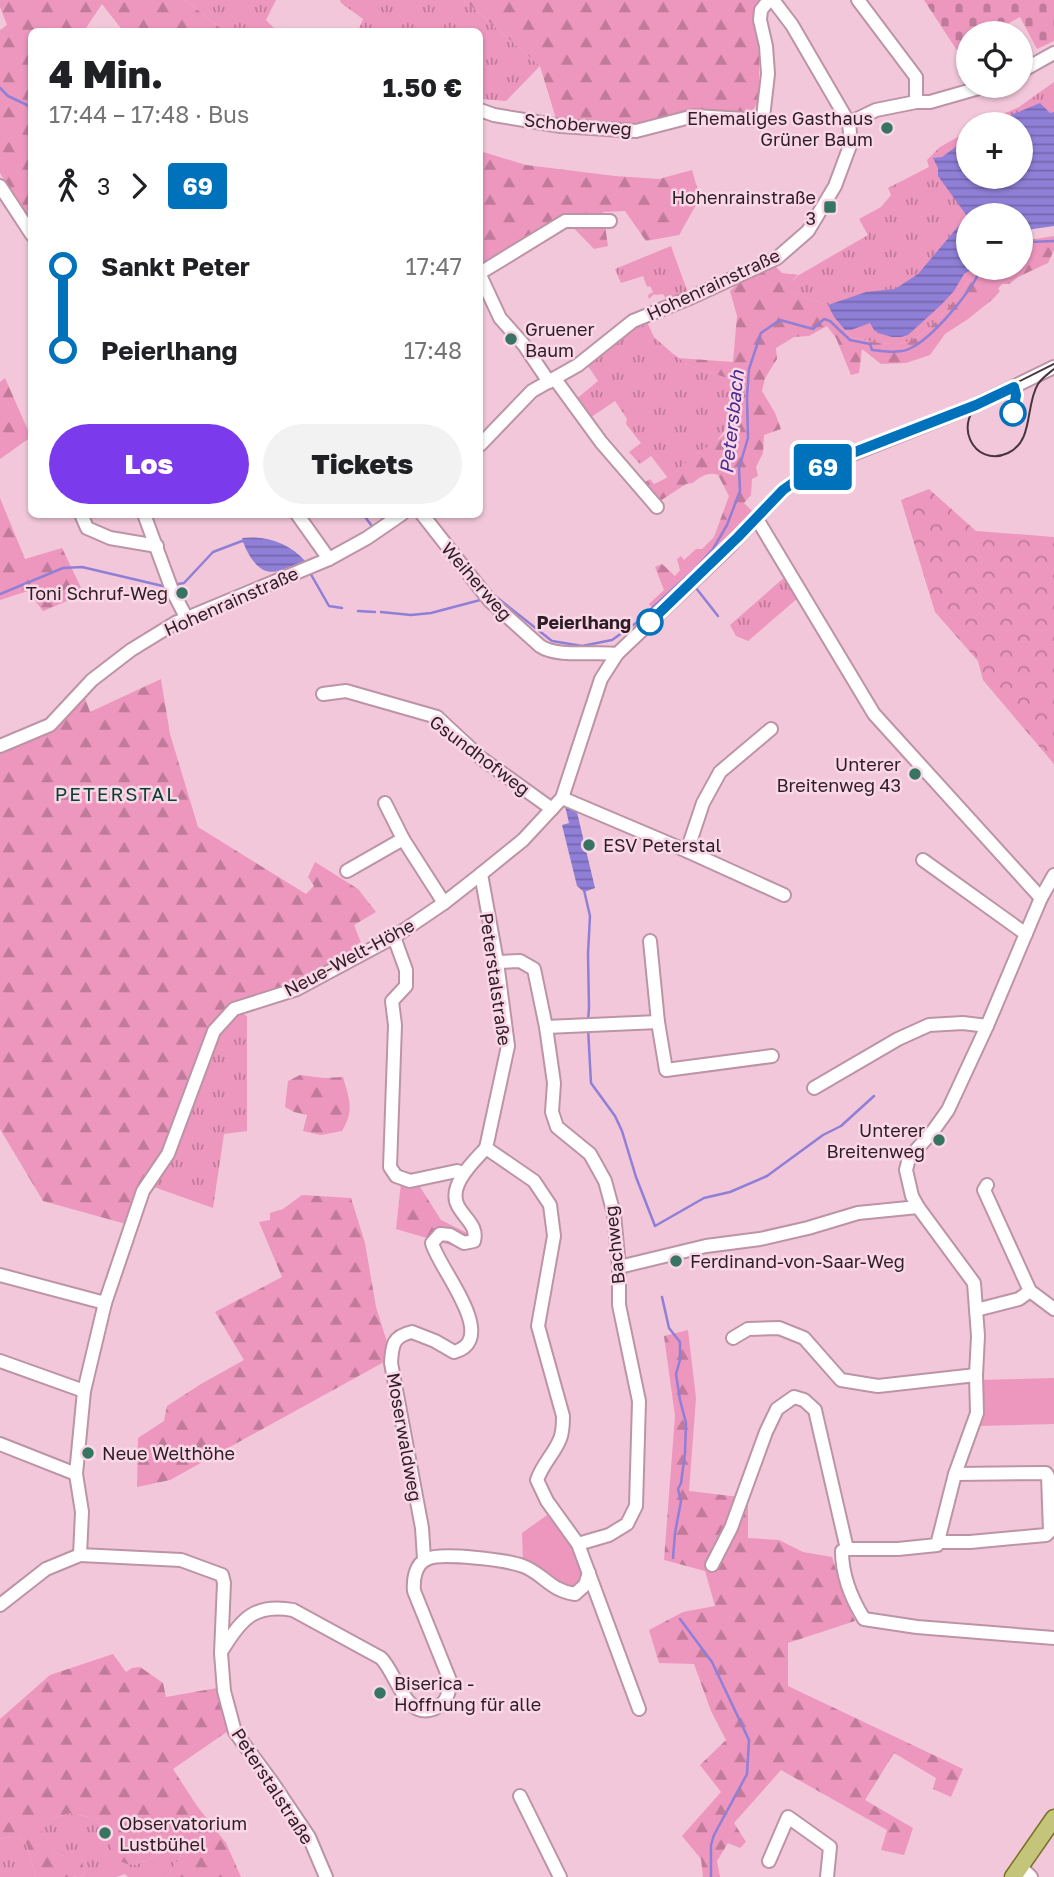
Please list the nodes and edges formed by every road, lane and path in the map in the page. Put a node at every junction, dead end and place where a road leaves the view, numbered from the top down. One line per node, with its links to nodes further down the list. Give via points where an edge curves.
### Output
1 (771, 0): 7 (street, Schoberweg, via 761,10 768,74 761,120 694,116 636,131 561,126); 8 (street, via 792,25)
2 (858, 0): 6 (street, via 916,77)
3 (1054, 53): 4 (street)
4 (1033, 65)
5 (956, 95): 6 (street)
6 (916, 102): 8 (street, via 876,110)
7 (483, 111)
8 (849, 123): 15 (street, Hohenrainstraße, via 850,143 835,186 808,231 777,258 633,321)
9 (0, 186): 11 (street)
10 (610, 221): 12 (street, via 565,221)
11 (28, 229)
12 (483, 272)
13 (483, 281): 15 (street, via 500,318)
14 (1054, 367): 23 (street, via 976,405 819,468 783,490)
15 (552, 380): 16 (street, Hohenrainstraße, via 532,391); 17 (street)
16 (483, 442)
17 (657, 507)
18 (83, 518): 24 (street, via 87,528 110,538)
19 (146, 518): 24 (street)
20 (300, 518): 25 (street)
21 (396, 518): 25 (street, Hohenrainstraße)
22 (425, 518): 27 (street, Weiherweg, via 488,599 548,651)
23 (757, 519): 27 (street); 41 (street, via 874,714)
24 (157, 546): 26 (street)
25 (328, 559): 26 (street, Hohenrainstraße)
26 (186, 617): 30 (street, Hohenrainstraße, via 92,680 50,725)
27 (617, 654): 31 (street, via 601,679)
28 (323, 694): 33 (street, Gsundhofweg, via 346,691 437,717 481,758)
29 (771, 729): 35 (street, via 720,772)
30 (0, 746)
31 (562, 798): 33 (street); 35 (street)
32 (385, 803): 34 (street)
33 (552, 809): 38 (street)
34 (402, 839): 37 (street); 42 (street)
35 (687, 851): 40 (street)
36 (923, 860): 43 (street)
37 (347, 871)
38 (481, 874): 42 (street, Neue-Welt-Höhe); 46 (street, Peterstalstraße)
39 (1054, 875): 41 (street)
40 (784, 895)
41 (1041, 898): 43 (street)
42 (443, 903): 44 (street, Neue-Welt-Höhe)
43 (1027, 934): 48 (street)
44 (394, 937): 53 (street, via 406,970 406,986 392,1001 390,1167 396,1176 410,1181); 59 (street, Neue-Welt-Höhe, via 297,989 234,1009 214,1031 168,1154 143,1191)
45 (650, 941): 47 (street)
46 (496, 962): 49 (street, Bachweg, via 520,961 534,969); 52 (street, Peterstalstraße, via 508,1046)
47 (658, 1022): 49 (street); 50 (street, via 666,1070)
48 (987, 1026): 51 (street, via 929,1026); 55 (street, via 948,1110 909,1158 908,1186)
49 (546, 1027): 56 (street, Bachweg, via 554,1083 552,1112 557,1127 590,1154 605,1181 614,1214)
50 (772, 1056)
51 (814, 1088)
52 (486, 1148): 53 (street); 70 (street, via 534,1181 550,1205 554,1236 538,1326 563,1428 537,1480)
53 (463, 1172): 73 (street, Moserwaldweg, via 456,1199 475,1231 474,1241 464,1243 440,1234 432,1243 471,1323 471,1338 454,1352 412,1332 392,1346 391,1363)
54 (987, 1185): 58 (street, via 984,1190)
55 (918, 1207): 56 (street, via 858,1213); 61 (street, via 974,1283)
56 (619, 1267): 70 (street, Bachweg, via 619,1305 639,1401 636,1506 627,1524)
57 (0, 1275): 59 (street)
58 (1030, 1291): 60 (street); 61 (street, via 1019,1299)
59 (105, 1303): 65 (street, Neue-Welt-Höhe)
60 (1054, 1309)
61 (976, 1310): 64 (street)
62 (733, 1338): 64 (street, via 748,1329 779,1328 804,1338 841,1380 878,1386)
63 (0, 1361): 65 (street)
64 (976, 1375): 68 (street, via 977,1413)
65 (84, 1391): 67 (street, Neue-Welt-Höhe)
66 (0, 1444): 67 (street)
67 (76, 1474): 72 (street, Neue-Welt-Höhe, via 82,1513)
68 (955, 1474): 69 (street); 69 (street, via 1047,1474 1049,1531 1046,1535)
69 (938, 1542): 71 (street, via 898,1549)
70 (578, 1544): 75 (street)
71 (847, 1549): 74 (street, via 815,1410 804,1399 794,1397 777,1409); 77 (street, via 842,1551 842,1568 864,1619)
72 (80, 1555): 76 (street, via 46,1569); 78 (street, via 181,1560 222,1575)
73 (425, 1559): 75 (street, via 491,1559 525,1567 561,1592 575,1594); 78 (street, via 416,1570 414,1591 451,1683 448,1696 435,1709 416,1709 407,1701 381,1658 293,1610 256,1613 236,1628)
74 (712, 1565)
75 (589, 1573): 79 (street)
76 (0, 1605)
77 (1054, 1638)
78 (221, 1653): 84 (street, Peterstalstraße, via 224,1691 235,1732 309,1837)
79 (639, 1709)
80 (520, 1796): 85 (street)
81 (1054, 1818): 83 (main road)
82 (769, 1861): 86 (street, via 788,1817 830,1847)
83 (1021, 1874)
84 (326, 1877)
85 (560, 1877)
86 (827, 1877)

